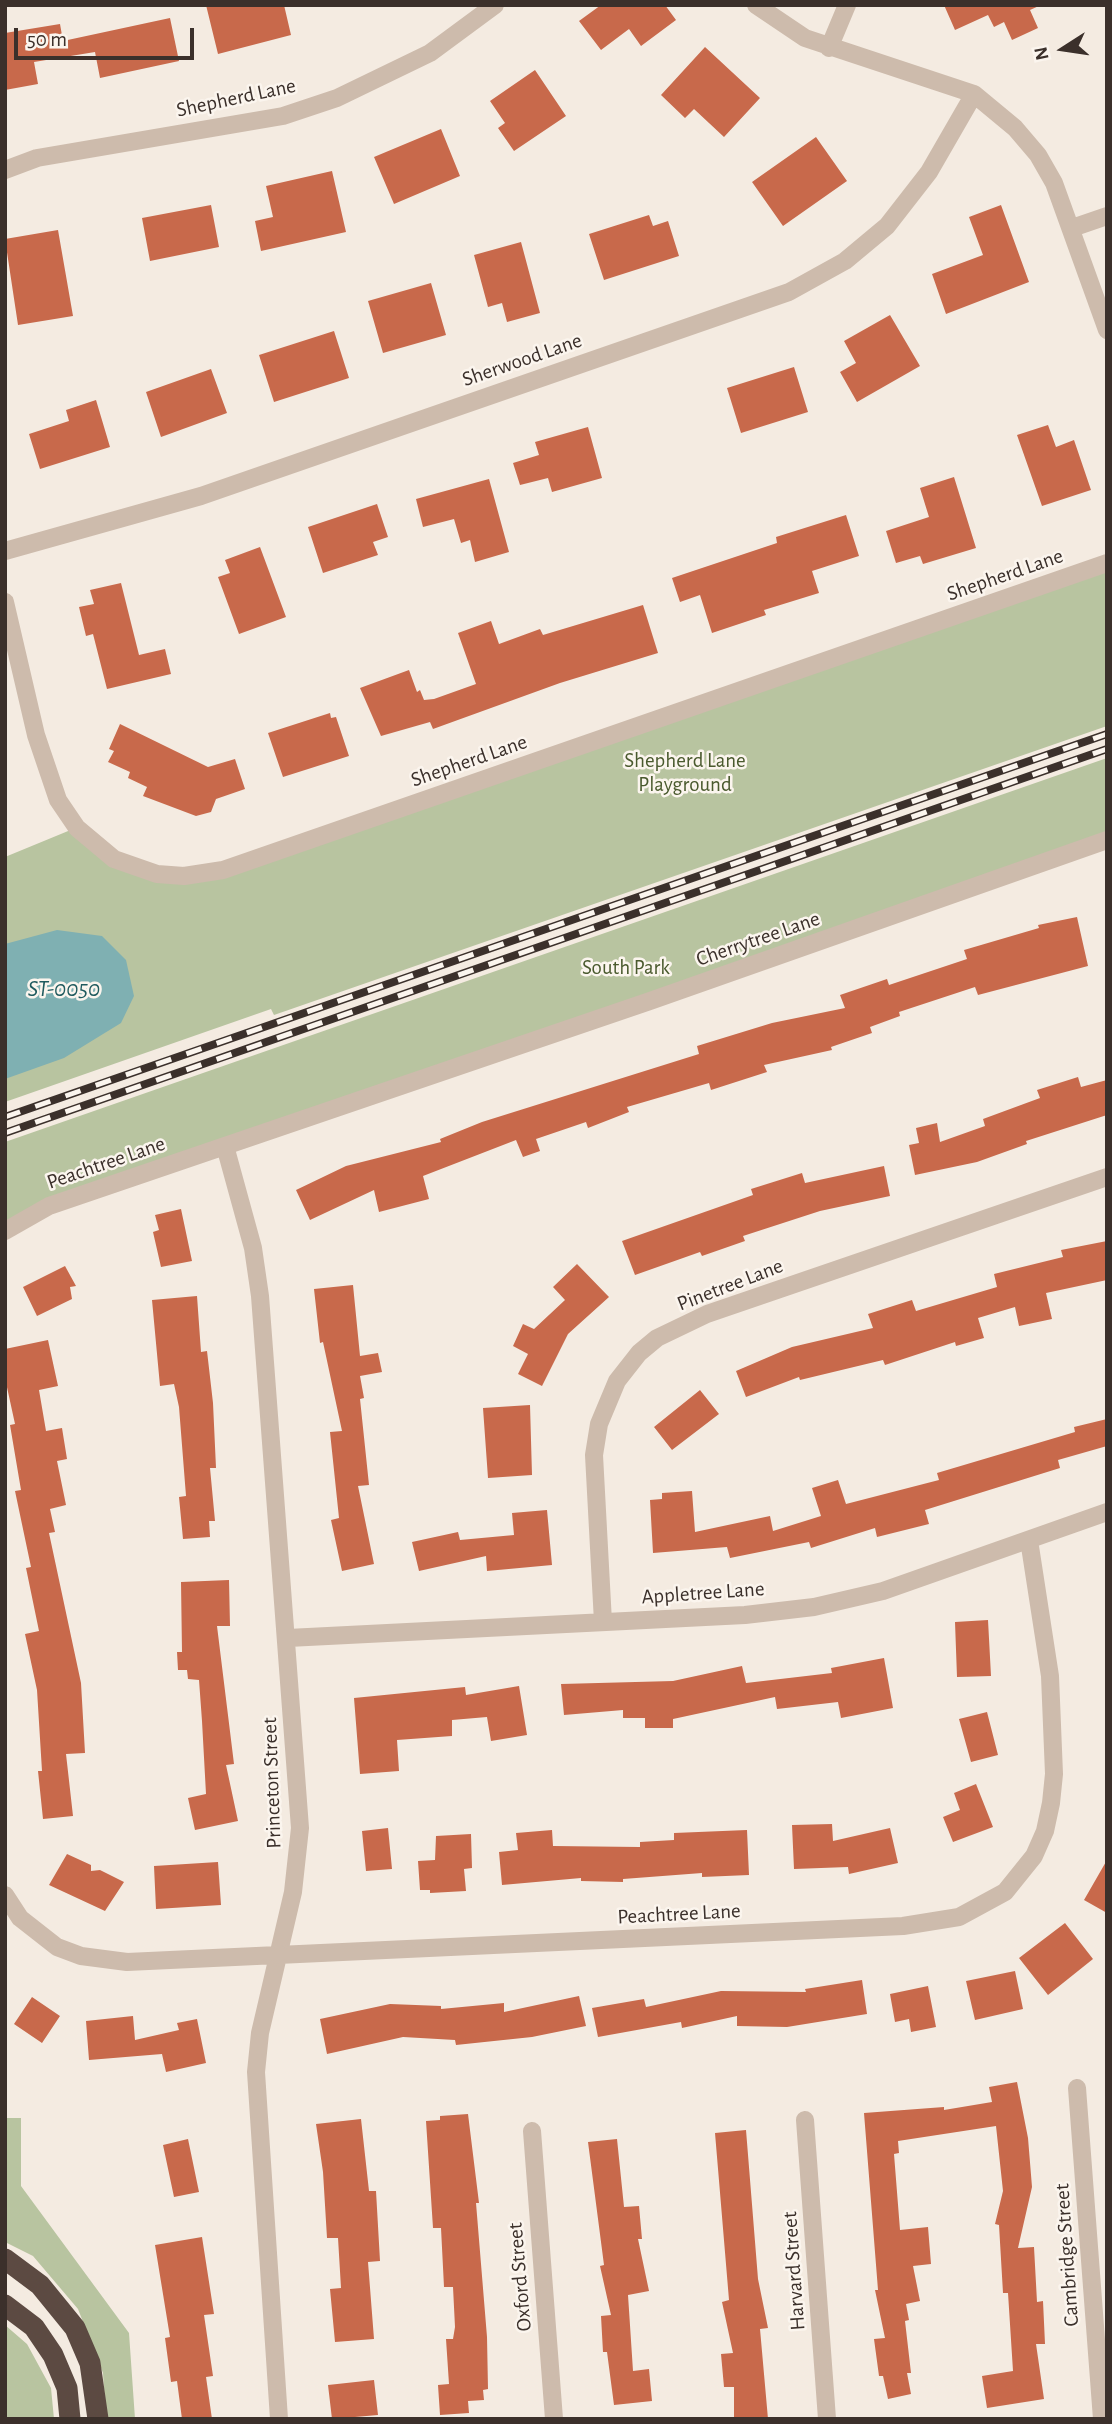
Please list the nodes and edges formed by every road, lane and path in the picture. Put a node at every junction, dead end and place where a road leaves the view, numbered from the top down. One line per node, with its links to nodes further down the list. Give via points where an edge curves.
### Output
1 (495, 5): 6 (street, Shepherd Lane, via 430,53 337,98 283,116 37,158)
2 (756, 5): 4 (street, via 805,38)
3 (847, 5): 4 (street)
4 (829, 48): 5 (street)
5 (974, 94): 8 (street, via 1038,155); 10 (street, Sherwood Lane, via 929,172 887,226 845,261 789,292 201,496)
6 (5, 170)
7 (1107, 216): 8 (street)
8 (1072, 228): 9 (street)
9 (1107, 330)
10 (5, 551)
11 (1107, 563): 12 (street, Shepherd Lane, via 223,870 184,876 157,874 114,859 77,828 58,800 36,735)
12 (5, 602)
13 (1107, 840): 14 (street, Cherrytree Lane)
14 (225, 1146): 16 (street, Peachtree Lane, via 49,1206); 20 (street, Princeton Street, via 253,1248 260,1296)
15 (1107, 1177): 19 (street, Pinetree Lane, via 707,1314 657,1338 639,1353 617,1381 599,1424 594,1455)
16 (5, 1231)
17 (1107, 1512): 18 (street, Appletree Lane)
18 (1029, 1540): 19 (street, Appletree Lane, via 883,1591 814,1607); 22 (street, Peachtree Lane, via 1050,1676 1051,1803 1034,1856 1005,1892 985,1905 960,1917 904,1926)
19 (603, 1622): 20 (street, Appletree Lane)
20 (288, 1638): 22 (street, Princeton Street, via 300,1828 293,1892)
21 (5, 1895): 22 (street, Peachtree Lane, via 20,1917 57,1947 81,1956 127,1962)
22 (277, 1955): 30 (street, Princeton Street, via 256,2071)
23 (1077, 2088): 33 (street, Cambridge Street)
24 (805, 2120): 32 (street, Harvard Street)
25 (532, 2131): 31 (street, Oxford Street)
26 (5, 2259): 29 (highway, via 40,2285 75,2328 90,2363)
27 (5, 2305): 28 (highway, via 34,2327 53,2355 66,2388)
28 (70, 2419)
29 (99, 2419)
30 (279, 2419)
31 (554, 2419)
32 (827, 2419)
33 (1102, 2419)

